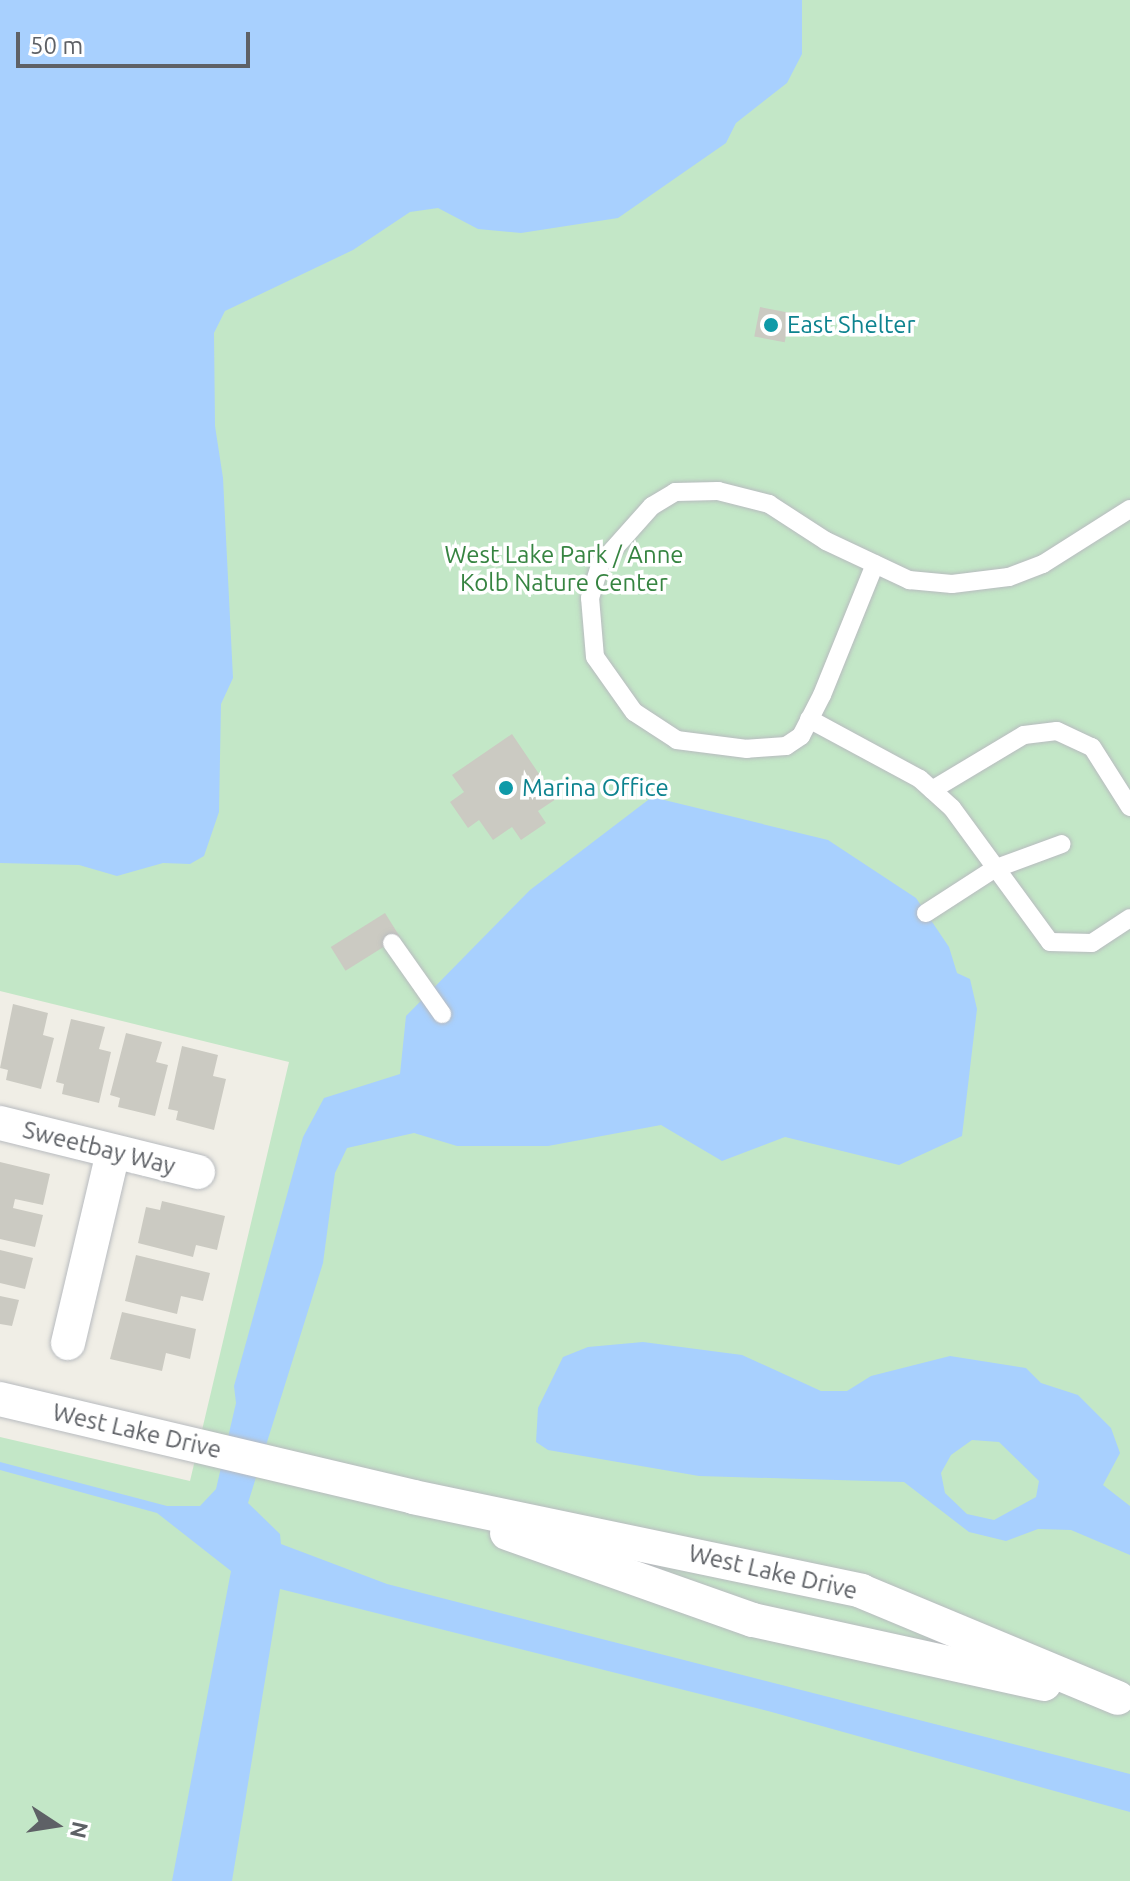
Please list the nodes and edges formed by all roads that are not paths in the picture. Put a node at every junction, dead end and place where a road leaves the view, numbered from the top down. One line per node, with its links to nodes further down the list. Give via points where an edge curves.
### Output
1 (1130, 509): 2 (lane, via 1092,538 1009,577 952,584 909,580)
2 (875, 564): 3 (lane); 3 (lane, via 769,504 693,489 652,506 601,563 590,598 595,657 634,712 677,740 747,749 786,746)
3 (809, 719): 4 (lane, via 853,738)
4 (932, 790): 5 (lane, via 1024,735 1057,731 1092,747); 7 (lane)
5 (1130, 807)
6 (1062, 844): 7 (lane)
7 (994, 869): 8 (lane); 9 (lane, via 1050,942 1092,943)
8 (926, 913)
9 (1130, 918)
10 (392, 943): 11 (lane)
11 (442, 1014)
12 (0, 1123): 13 (street, Sweetbay Way)
13 (113, 1152): 14 (street, Sweetbay Way); 15 (street)
14 (198, 1172)
15 (68, 1343)
16 (0, 1399): 17 (street, West Lake Drive)
17 (413, 1497): 18 (street, West Lake Drive); 19 (street, West Lake Drive, via 694,1601)
18 (861, 1591): 19 (street); 20 (street, West Lake Drive)
19 (849, 1643): 20 (street, West Lake Drive)
20 (1124, 1700)

